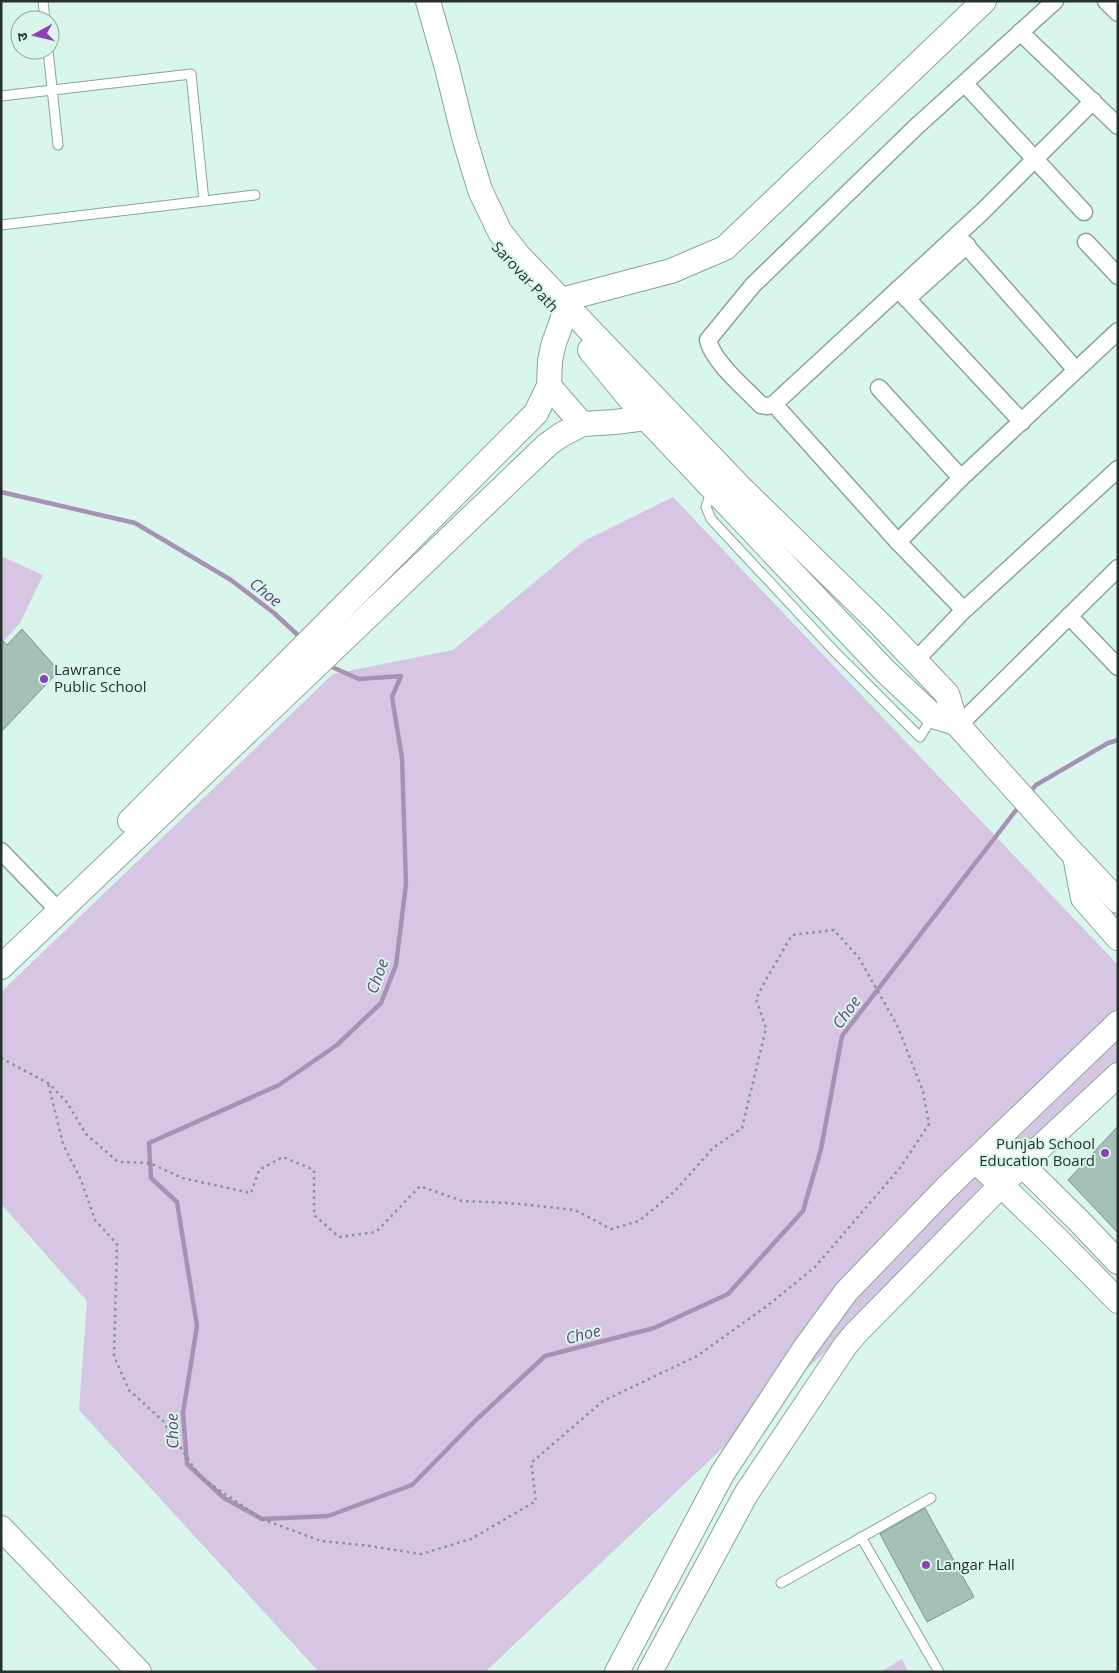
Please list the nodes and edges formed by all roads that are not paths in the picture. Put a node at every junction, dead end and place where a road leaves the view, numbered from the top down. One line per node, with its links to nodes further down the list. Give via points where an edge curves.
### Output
1 (416, 1): 24 (main road, Sarovar Path, via 438,77 457,164 488,238 533,288)
2 (428, 1): 24 (main road, via 480,190 500,232)
3 (984, 1): 24 (main road, via 725,248 671,271)
4 (1055, 1): 7 (street)
5 (1106, 1): 6 (street)
6 (1118, 13)
7 (1020, 32): 9 (street); 12 (street)
8 (49, 60): 10 (lane)
9 (965, 84): 15 (street); 29 (street, via 917,126 753,285 708,340 716,358 761,405)
10 (53, 90): 11 (lane); 14 (lane); 17 (lane, via 191,74)
11 (1, 96)
12 (1093, 101): 13 (street); 15 (street)
13 (1118, 126)
14 (58, 145)
15 (1035, 159): 18 (street); 20 (street)
16 (256, 195): 17 (lane)
17 (204, 201): 19 (lane)
18 (1084, 212)
19 (1, 225)
20 (962, 240): 23 (street); 26 (street)
21 (1086, 242): 22 (street)
22 (1118, 276)
23 (903, 294): 29 (street); 31 (street)
24 (562, 309): 27 (main road, via 550,361); 30 (main road, Sarovar Path); 41 (main road)
25 (1118, 331): 26 (street)
26 (1076, 370): 31 (street)
27 (549, 386): 32 (main road); 39 (main road, via 536,413)
28 (879, 388): 34 (street)
29 (774, 404): 35 (street)
30 (646, 418): 32 (main road); 44 (main road, Sarovar Path, via 885,671 933,716)
31 (1022, 422): 34 (street)
32 (582, 424): 40 (main road, via 547,445)
33 (1118, 469): 37 (street)
34 (961, 478): 35 (street)
35 (898, 542): 37 (street)
36 (1118, 568): 38 (street)
37 (964, 610): 41 (street)
38 (1069, 616): 42 (street); 44 (street)
39 (329, 621): 40 (main road); 43 (main road)
40 (346, 638): 43 (main road)
41 (915, 661): 44 (main road, via 947,694)
42 (1118, 667)
43 (273, 692): 49 (main road)
44 (957, 725): 46 (main road)
45 (1, 851): 49 (street)
46 (1070, 851): 47 (main road, via 1079,848); 48 (main road); 50 (main road, via 1083,898)
47 (1118, 882)
48 (1118, 901)
49 (54, 906): 51 (main road); 52 (main road)
50 (1118, 938)
51 (1, 946)
52 (1, 967)
53 (1118, 1022): 55 (main road)
54 (1118, 1075): 57 (main road)
55 (997, 1140): 56 (main road); 57 (main road)
56 (975, 1160): 58 (main road); 68 (main road, via 846,1292 805,1348 722,1474)
57 (1022, 1165): 58 (main road); 59 (main road)
58 (1002, 1185): 60 (main road); 69 (main road, via 845,1346 746,1494)
59 (1078, 1220): 60 (main road); 61 (main road)
60 (1058, 1239): 62 (main road)
61 (1118, 1262)
62 (1118, 1301)
63 (931, 1498): 65 (lane)
64 (1, 1528): 67 (main road)
65 (861, 1537): 66 (lane); 70 (lane)
66 (781, 1583)
67 (139, 1672)
68 (616, 1672)
69 (650, 1672)
70 (939, 1672)

